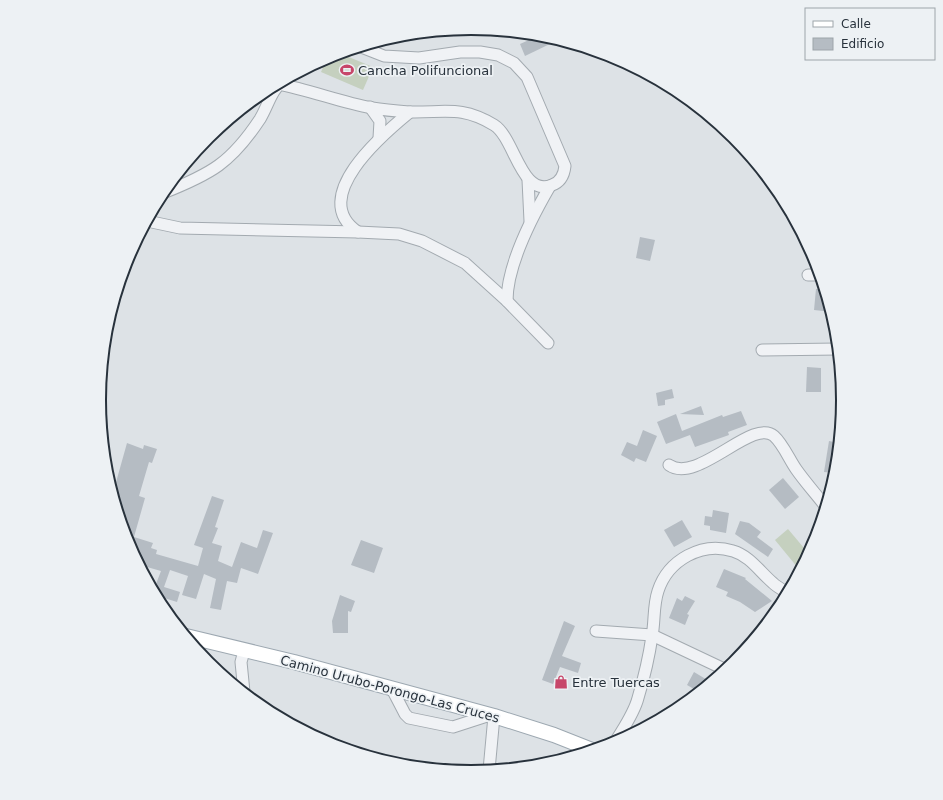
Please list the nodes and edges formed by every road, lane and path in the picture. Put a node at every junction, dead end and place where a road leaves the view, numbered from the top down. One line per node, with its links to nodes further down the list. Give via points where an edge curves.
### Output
1 (368, 50): 8 (street, via 384,56 419,58 480,52 498,55 514,64 527,76 565,166 561,179)
2 (288, 85): 4 (street)
3 (275, 93): 9 (street, via 244,143 223,163 196,180)
4 (370, 107): 5 (street); 6 (street, via 380,121)
5 (410, 112): 6 (street); 7 (street, via 447,110 472,114 496,126 511,146)
6 (379, 138): 12 (street, via 362,156 347,179 341,201 344,219)
7 (528, 180): 8 (street, via 537,185); 11 (street)
8 (550, 186): 11 (street)
9 (174, 189)
10 (152, 222): 12 (street, via 180,228)
11 (530, 224): 15 (street, via 510,275)
12 (358, 232): 15 (street, via 399,234 444,250 465,263)
13 (808, 275): 14 (street)
14 (814, 275)
15 (507, 301): 16 (street)
16 (548, 343)
17 (832, 349): 18 (street)
18 (762, 350)
19 (668, 466): 20 (street, via 675,470 704,462 753,435 764,432 773,435 797,471)
20 (823, 498)
21 (783, 590): 23 (street, via 753,562 734,551 716,548 696,552 675,564 664,576 653,615)
22 (596, 632): 23 (street)
23 (652, 635): 26 (street); 30 (street, via 638,700)
24 (195, 638): 25 (main road, Camino Urubo-Porongo-Las Cruces)
25 (244, 651): 27 (street, via 241,662); 28 (main road, Camino Urubo-Porongo-Las Cruces)
26 (720, 667)
27 (243, 685)
28 (392, 689): 29 (main road, Camino Urubo-Porongo-Las Cruces); 29 (street, via 409,718 453,728)
29 (492, 716): 31 (main road, Camino Urubo-Porongo-Las Cruces); 32 (street)
30 (620, 733)
31 (585, 747)
32 (489, 764)

